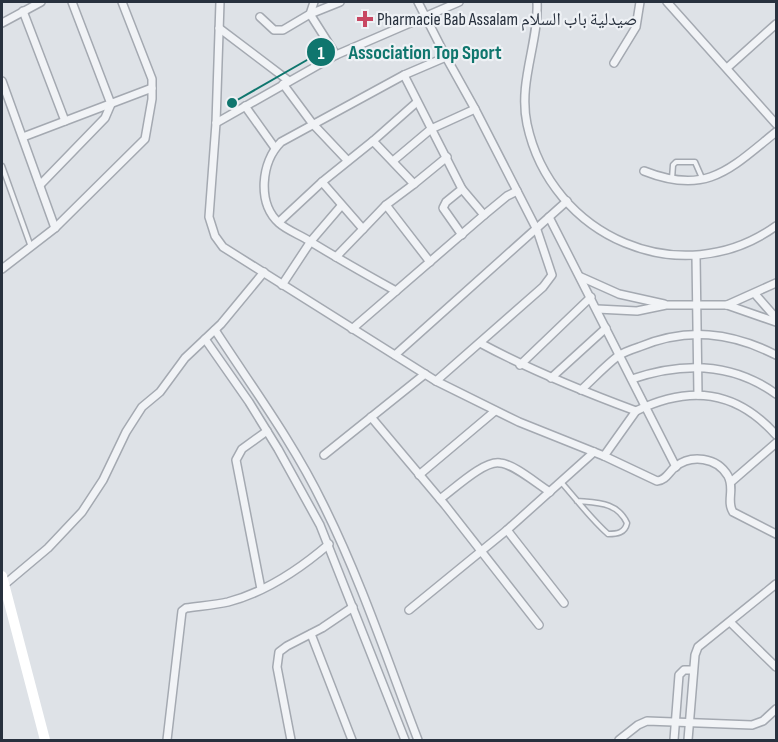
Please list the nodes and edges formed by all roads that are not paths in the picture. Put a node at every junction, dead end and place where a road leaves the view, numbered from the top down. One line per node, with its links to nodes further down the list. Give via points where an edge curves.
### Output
1 (41, 2): 13 (street)
2 (72, 2): 29 (street)
3 (122, 2): 27 (street)
4 (220, 2): 19 (street)
5 (314, 2): 14 (street)
6 (340, 2): 14 (street)
7 (418, 2): 16 (street)
8 (459, 2): 12 (street)
9 (537, 2): 53 (street, via 525,111 543,168)
10 (639, 2): 22 (street, via 636,27)
11 (667, 2): 23 (street)
12 (448, 3): 16 (street)
13 (23, 11): 17 (street); 32 (street)
14 (310, 14): 15 (street, via 283,30 274,30); 20 (street)
15 (260, 16)
16 (425, 16): 20 (street); 21 (street)
17 (2, 23)
18 (777, 24): 23 (street)
19 (219, 28): 26 (street); 33 (street)
20 (336, 55): 26 (street)
21 (446, 57): 24 (street); 31 (street)
22 (614, 63)
23 (727, 68): 35 (street)
24 (404, 75): 28 (street); 34 (street)
25 (2, 81): 38 (street)
26 (286, 82): 30 (street); 34 (street)
27 (152, 88): 29 (street); 60 (street, via 145,139)
28 (417, 102): 36 (street); 39 (street)
29 (111, 104): 32 (street); 50 (street, via 105,118)
30 (245, 106): 33 (street); 40 (street)
31 (475, 109): 36 (street); 52 (street)
32 (65, 121): 38 (street)
33 (216, 123): 70 (street, via 209,217 212,230 223,247)
34 (312, 123): 40 (street); 42 (street)
35 (777, 124)
36 (431, 129): 41 (street); 43 (street)
37 (777, 132): 46 (street, via 729,170)
38 (22, 137): 50 (street)
39 (373, 141): 42 (street); 43 (street)
40 (274, 148): 58 (street, via 264,187 269,207)
41 (447, 157): 49 (street); 51 (street)
42 (347, 160): 48 (street)
43 (393, 161): 49 (street)
44 (2, 166): 65 (lane)
45 (644, 171): 47 (street)
46 (702, 179): 47 (street); 47 (lane, via 695,162 678,162 673,165)
47 (672, 180)
48 (322, 182): 55 (street); 58 (street)
49 (414, 184): 54 (street)
50 (40, 185): 60 (street)
51 (462, 189): 56 (street); 63 (street, via 443,208)
52 (517, 190): 56 (street); 62 (street)
53 (567, 201): 57 (street); 66 (street, via 603,231 636,248)
54 (386, 205): 61 (street); 68 (street)
55 (341, 206): 61 (street); 64 (street)
56 (484, 215): 63 (street)
57 (549, 217): 62 (street); 71 (street)
58 (279, 222): 64 (street)
59 (777, 226): 66 (street, via 744,245)
60 (56, 228): 65 (street)
61 (363, 230): 67 (street)
62 (537, 230): 88 (street, via 552,270 550,280); 89 (street)
63 (462, 235): 68 (street)
64 (311, 241): 67 (street); 73 (street)
65 (32, 247): 69 (street)
66 (696, 256): 77 (street)
67 (336, 257): 74 (street)
68 (430, 262): 74 (street)
69 (2, 269)
70 (264, 272): 73 (street); 85 (street)
71 (580, 276): 76 (street); 78 (street, via 619,294)
72 (777, 284): 75 (street)
73 (282, 285): 84 (street)
74 (396, 291): 84 (street)
75 (755, 294): 79 (street); 81 (street)
76 (591, 297): 80 (street); 92 (street)
77 (697, 304): 78 (street); 79 (street); 86 (street)
78 (666, 305): 80 (street, via 636,310)
79 (727, 305): 82 (street)
80 (597, 309): 83 (street)
81 (777, 318)
82 (777, 322)
83 (606, 328): 90 (street); 95 (street)
84 (352, 329): 89 (street)
85 (215, 330): 87 (street); 142 (street, via 285,435 323,503 352,567)
86 (698, 334): 90 (street, via 671,336); 91 (street, via 731,338); 93 (street)
87 (205, 339): 105 (street); 122 (street, via 136,415 82,512 48,548)
88 (480, 344): 92 (street); 97 (street)
89 (394, 355): 94 (street)
90 (620, 355): 96 (street); 98 (street)
91 (777, 355)
92 (520, 365): 95 (street)
93 (697, 366): 96 (street, via 665,369); 99 (street, via 746,376); 100 (street)
94 (425, 374): 97 (street); 104 (street)
95 (550, 378): 98 (street)
96 (632, 379): 101 (street)
97 (436, 381): 102 (street)
98 (581, 390): 103 (street)
99 (777, 394)
100 (698, 395): 101 (street); 106 (street, via 742,406)
101 (646, 406): 103 (street); 111 (street)
102 (495, 411): 108 (street); 112 (street)
103 (636, 411): 110 (street)
104 (371, 417): 109 (street); 112 (street)
105 (267, 430): 120 (street); 124 (street, via 239,452 236,460)
106 (777, 435)
107 (777, 443): 114 (street)
108 (594, 452): 110 (street); 113 (street)
109 (324, 455)
110 (604, 456): 111 (street, via 657,481)
111 (676, 467): 114 (street, via 692,460 710,461 721,467)
112 (419, 475): 116 (street)
113 (561, 482): 115 (street); 117 (lane)
114 (731, 482): 119 (street, via 733,512)
115 (550, 492): 116 (street, via 501,462 482,468); 118 (street)
116 (440, 499): 121 (street)
117 (577, 501): 117 (lane, via 608,534 626,529 624,516 617,509 598,502)
118 (507, 530): 121 (street); 125 (street)
119 (777, 534)
120 (329, 544): 124 (street); 127 (street)
121 (480, 551): 128 (street); 130 (street)
122 (3, 581): 126 (main road)
123 (777, 584): 129 (street)
124 (261, 589): 138 (street, via 226,602 182,611)
125 (564, 603)
126 (5, 605): 137 (main road)
127 (353, 607): 131 (street); 141 (street)
128 (409, 610)
129 (730, 622): 132 (street); 133 (street, via 698,647)
130 (539, 625)
131 (310, 634): 139 (street, via 282,648 277,657); 140 (street)
132 (777, 667)
133 (693, 670): 135 (street, via 684,670 679,675); 136 (street)
134 (777, 709): 136 (street, via 752,725)
135 (675, 721): 136 (street); 143 (street, via 646,721); 144 (street)
136 (689, 722): 145 (street)
137 (45, 741)
138 (167, 741)
139 (291, 741)
140 (352, 741)
141 (405, 741)
142 (418, 741)
143 (619, 741)
144 (674, 741)
145 (688, 741)

